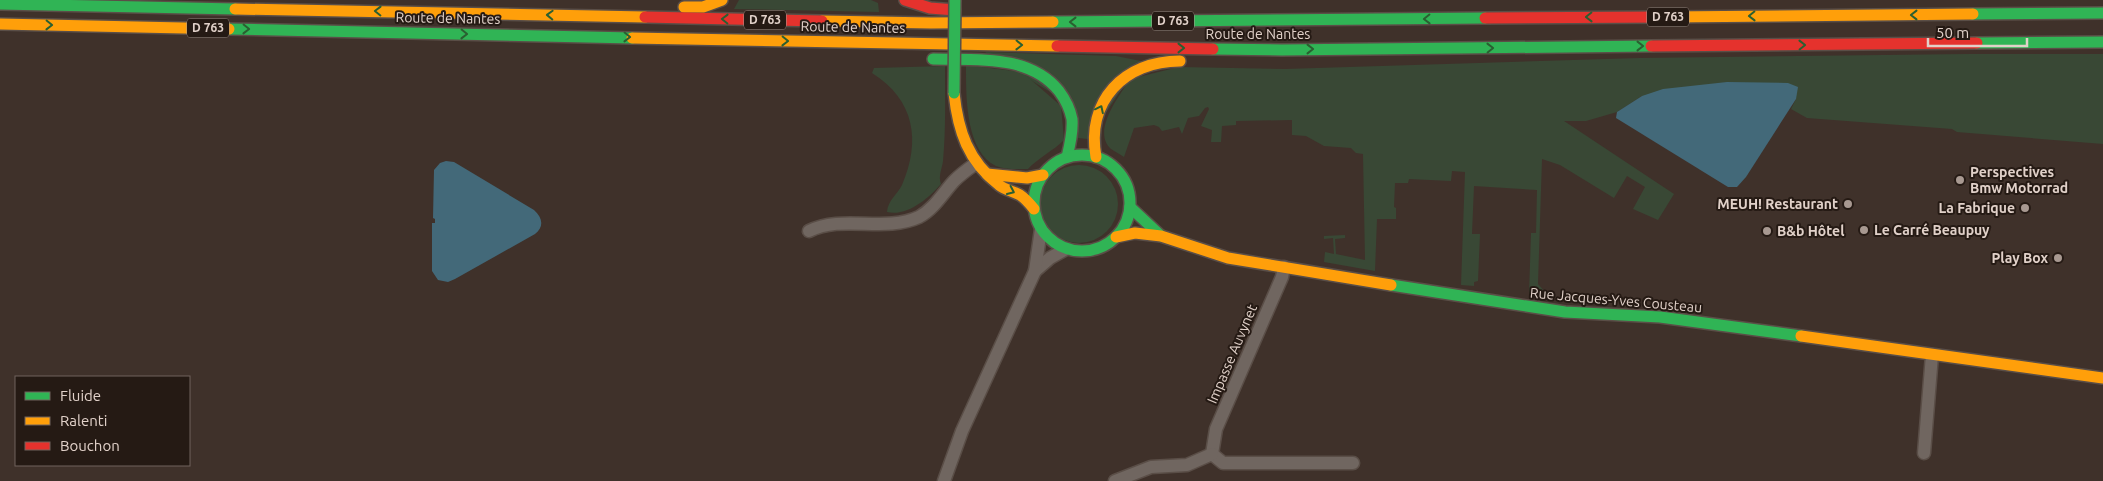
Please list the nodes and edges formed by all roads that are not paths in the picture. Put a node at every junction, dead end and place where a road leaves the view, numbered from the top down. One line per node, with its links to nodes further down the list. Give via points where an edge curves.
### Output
1 (722, 0): 6 (main road, via 703,7 633,6)
2 (905, 0): 7 (main road, via 930,8 973,12)
3 (955, 0): 16 (main road, bridge, via 954,93 958,127 963,144)
4 (0, 4): 6 (main road, Route de Nantes / D 763, one-way to 4)
5 (2103, 13): 7 (main road, Route de Nantes / D 763, one-way to 7)
6 (598, 16): 7 (main road, Route de Nantes / D 763, one-way to 6)
7 (990, 22)
8 (0, 24): 9 (main road, Route de Nantes / D 763, one-way to 9)
9 (666, 39): 11 (main road, Route de Nantes / D 763, one-way to 11); 12 (main road)
10 (2103, 42): 11 (main road, Route de Nantes / D 763, one-way to 10)
11 (1261, 49): 15 (main road, one-way to 11, via 1095,121 1106,98 1123,78 1151,63 1238,61)
12 (702, 51)
13 (920, 58): 14 (main road, via 1013,63 1033,70 1065,99 1072,130)
14 (1067, 157): 15 (main road); 18 (main road)
15 (1096, 157): 19 (main road, via 1111,164 1122,176 1129,191)
16 (975, 164): 17 (main road); 22 (street, via 920,216 891,222 839,223)
17 (987, 174): 18 (main road, via 1027,178); 20 (main road, one-way to 20, via 1000,187 1023,197)
18 (1043, 175): 20 (main road, via 1037,185)
19 (1130, 207): 23 (main road, Rue Jacques-Yves Cousteau); 24 (main road, via 1126,223)
20 (1034, 209): 21 (main road)
21 (1041, 229): 25 (main road); 27 (street)
22 (809, 231)
23 (1161, 236): 24 (main road, Rue Jacques-Yves Cousteau, via 1135,233); 26 (main road, Rue Jacques-Yves Cousteau, via 1228,258)
24 (1116, 237): 25 (main road, via 1093,250)
25 (1066, 249): 27 (street)
26 (1284, 267): 28 (main road, Rue Jacques-Yves Cousteau, via 1520,306 1660,317); 31 (street, Impasse Auvynet, via 1216,430)
27 (1035, 272): 34 (street, via 962,431)
28 (1932, 355): 29 (main road, Rue Jacques-Yves Cousteau); 30 (street)
29 (2103, 378)
30 (1924, 453)
31 (1212, 454): 32 (street, via 1223,463); 33 (street, via 1187,465 1151,467)
32 (1353, 463)
33 (1115, 480)
34 (944, 481)

